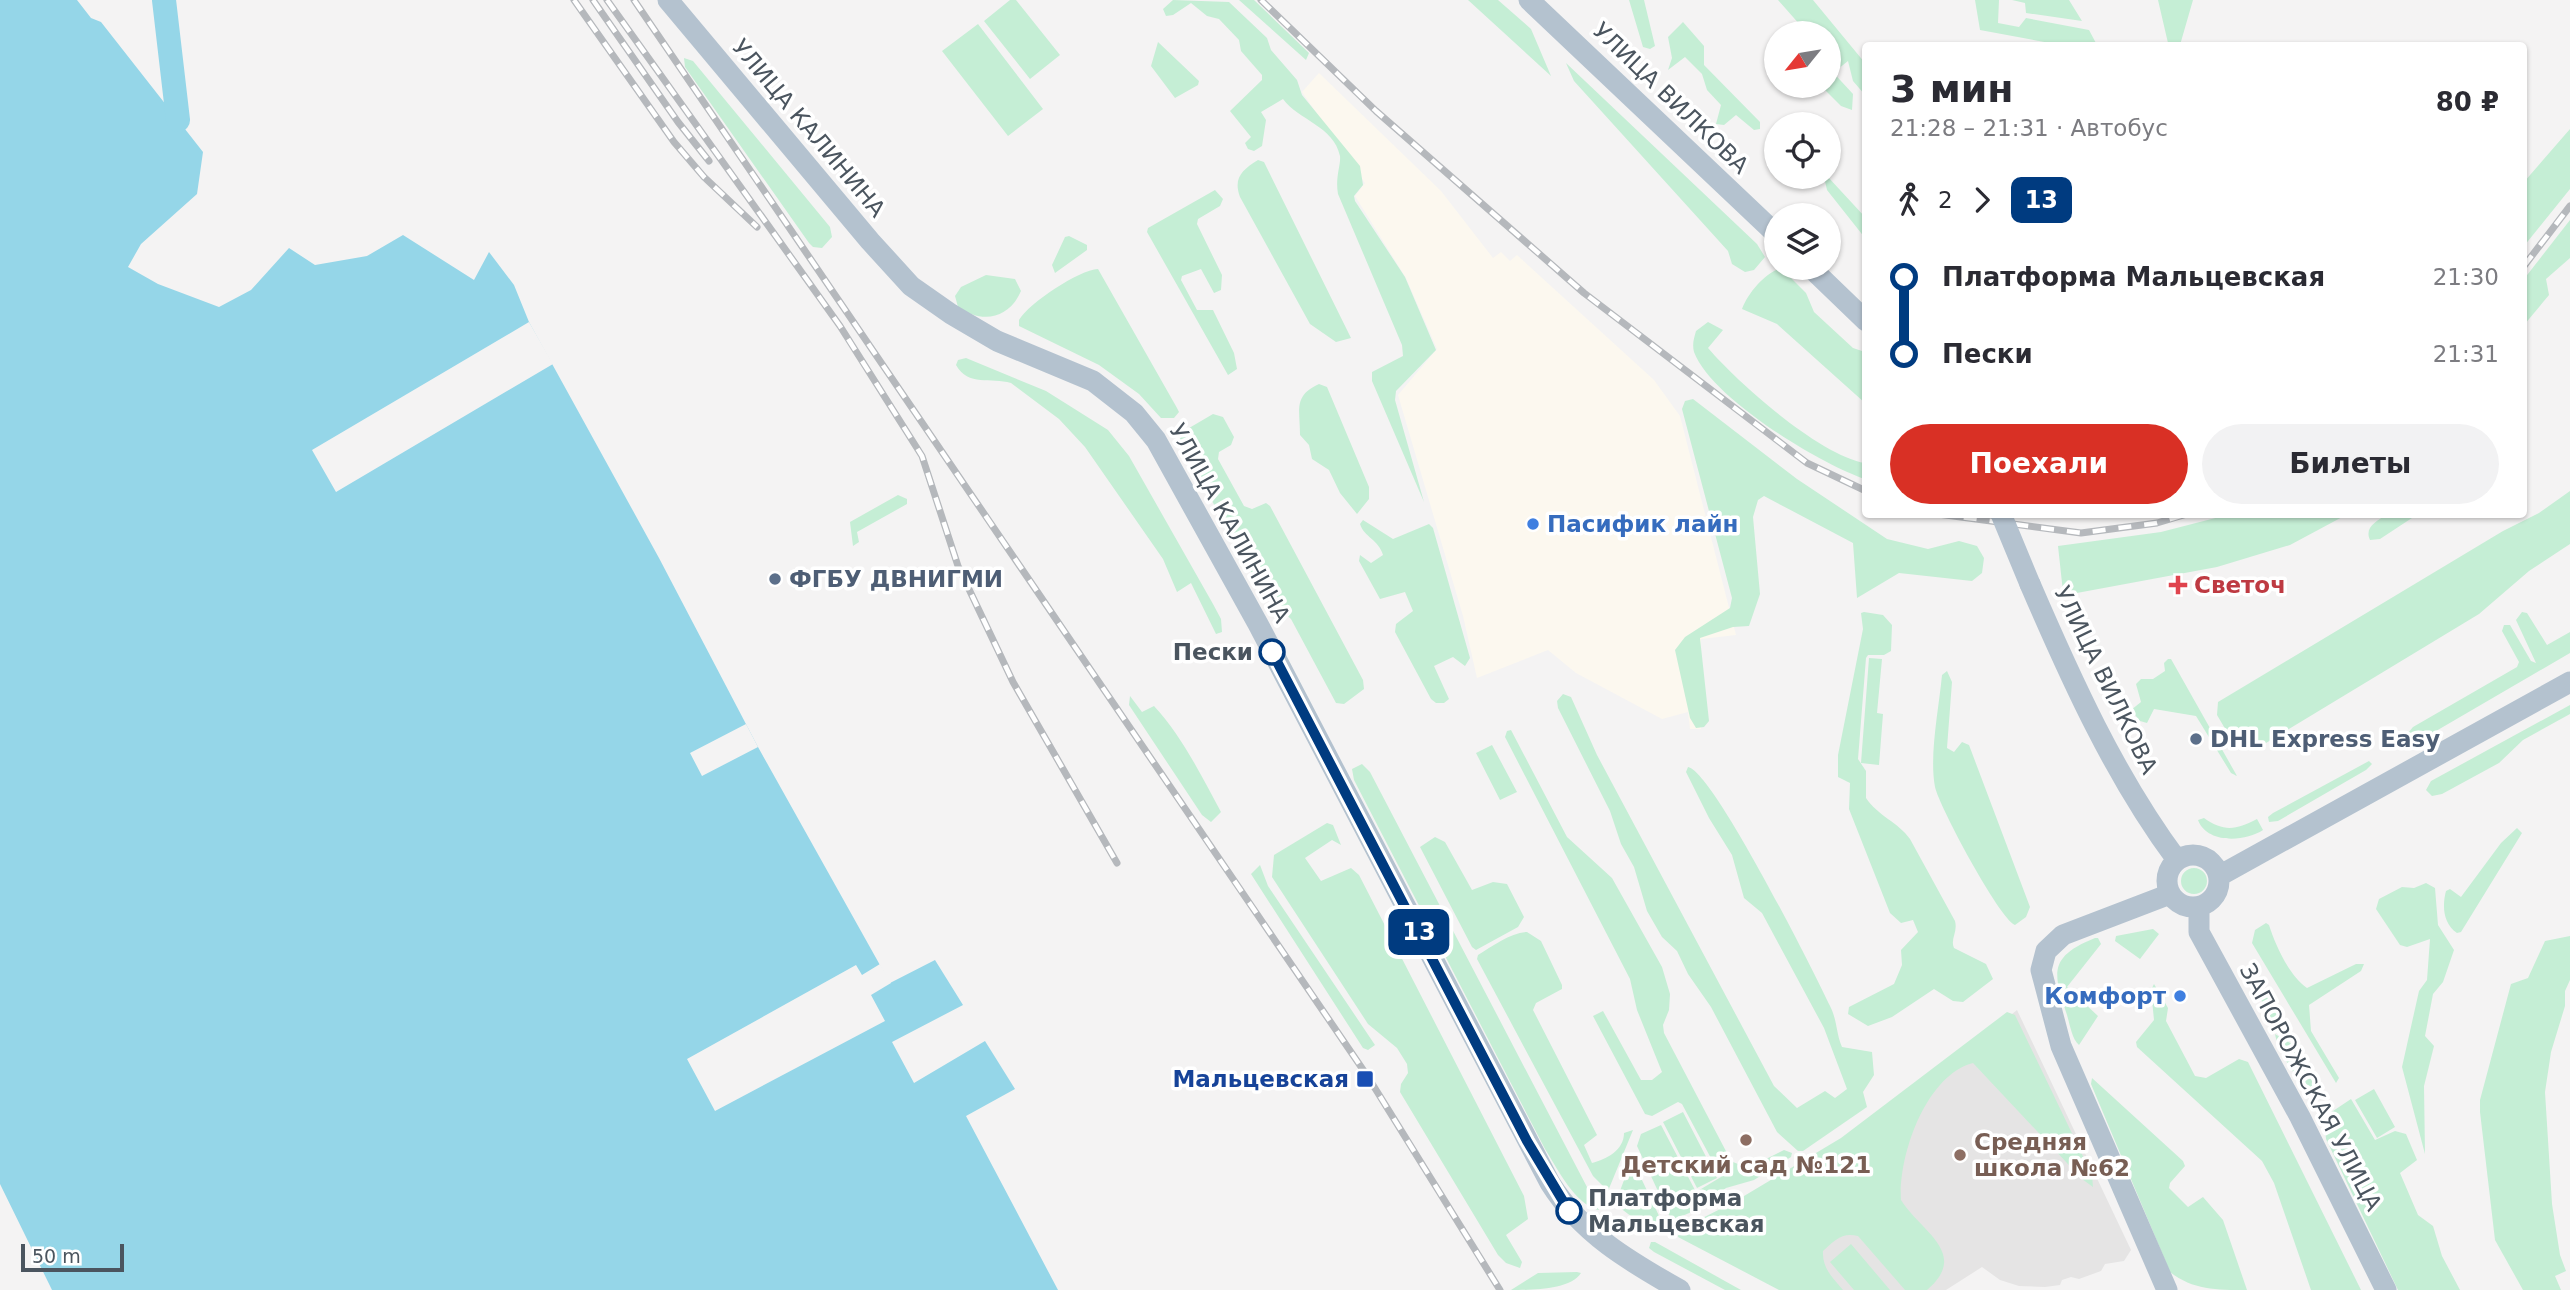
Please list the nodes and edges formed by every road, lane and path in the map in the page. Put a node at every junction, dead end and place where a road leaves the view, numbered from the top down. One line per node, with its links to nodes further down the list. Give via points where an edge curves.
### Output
1 (668, 0): 12 (main road, УЛИЦА КАЛИНИНА, via 911,286 997,341 1093,381 1135,413 1156,440 1258,624 1554,1189 1578,1221 1605,1245)
2 (1529, 0): 3 (main road, УЛИЦА ВИЛКОВА)
3 (1764, 223)
4 (1824, 280): 5 (main road)
5 (1862, 316)
6 (2003, 518): 8 (main road, УЛИЦА ВИЛКОВА, bridge, via 2105,744 2148,821)
7 (2570, 682): 9 (main road)
8 (2177, 860): 9 (main road, via 2200,856 2214,865); 10 (main road, via 2168,873)
9 (2219, 876): 11 (main road, via 2216,895)
10 (2170, 894): 11 (main road, via 2180,904); 13 (main road, via 2063,935 2046,951 2041,970 2061,1046)
11 (2199, 907): 14 (main road, ЗАПОРОЖСКАЯ УЛИЦА, via 2199,932 2300,1117)
12 (1680, 1290)
13 (2167, 1290)
14 (2386, 1290)

